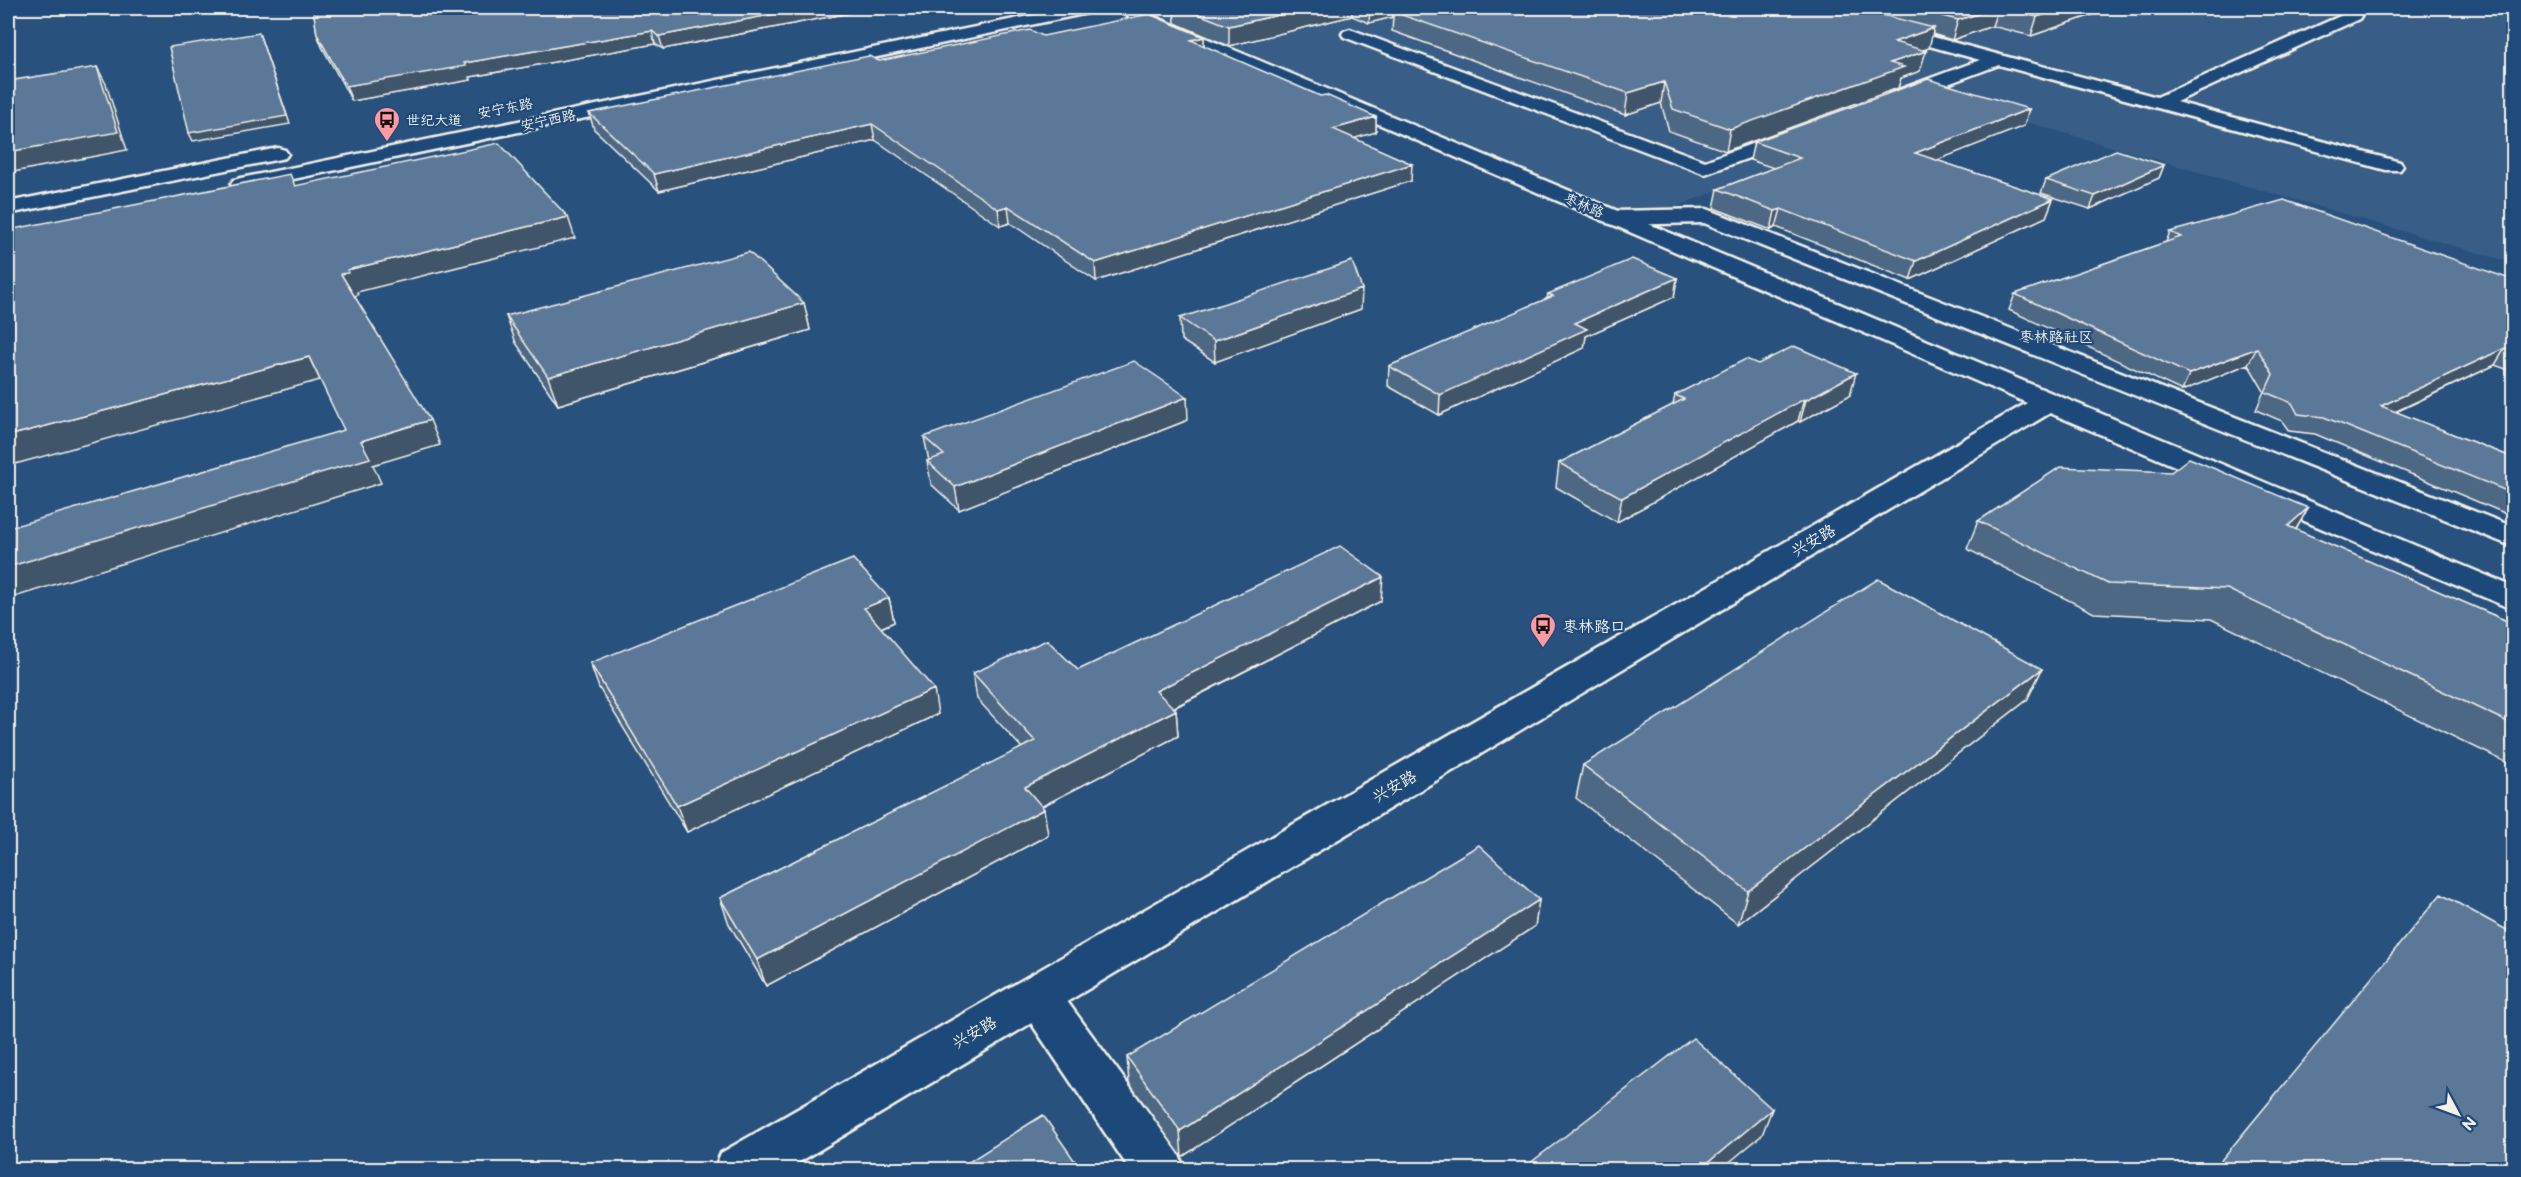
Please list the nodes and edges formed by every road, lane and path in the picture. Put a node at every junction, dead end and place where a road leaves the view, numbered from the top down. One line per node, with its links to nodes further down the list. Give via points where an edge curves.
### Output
1 (1003, 8): 6 (street)
2 (1088, 8): 14 (street, 安宁西路)
3 (1122, 8): 16 (street, 枣林路)
4 (1809, 8): 8 (street)
5 (2325, 9): 10 (street, via 2353,15)
6 (949, 18)
7 (1382, 26): 11 (street, via 1350,34 1705,168)
8 (1998, 59): 9 (street); 10 (street)
9 (1879, 103)
10 (2158, 103): 13 (street)
11 (1814, 128)
12 (299, 149): 15 (street)
13 (2393, 166)
14 (228, 187)
15 (8, 208)
16 (1615, 218): 17 (street, 枣林路); 18 (street, via 1707,216)
17 (2048, 402): 19 (street, 枣林路); 20 (street, 兴安路)
18 (2514, 538)
19 (2514, 600)
20 (1037, 995): 21 (street, 兴安路); 22 (street)
21 (739, 1170)
22 (1160, 1170)

